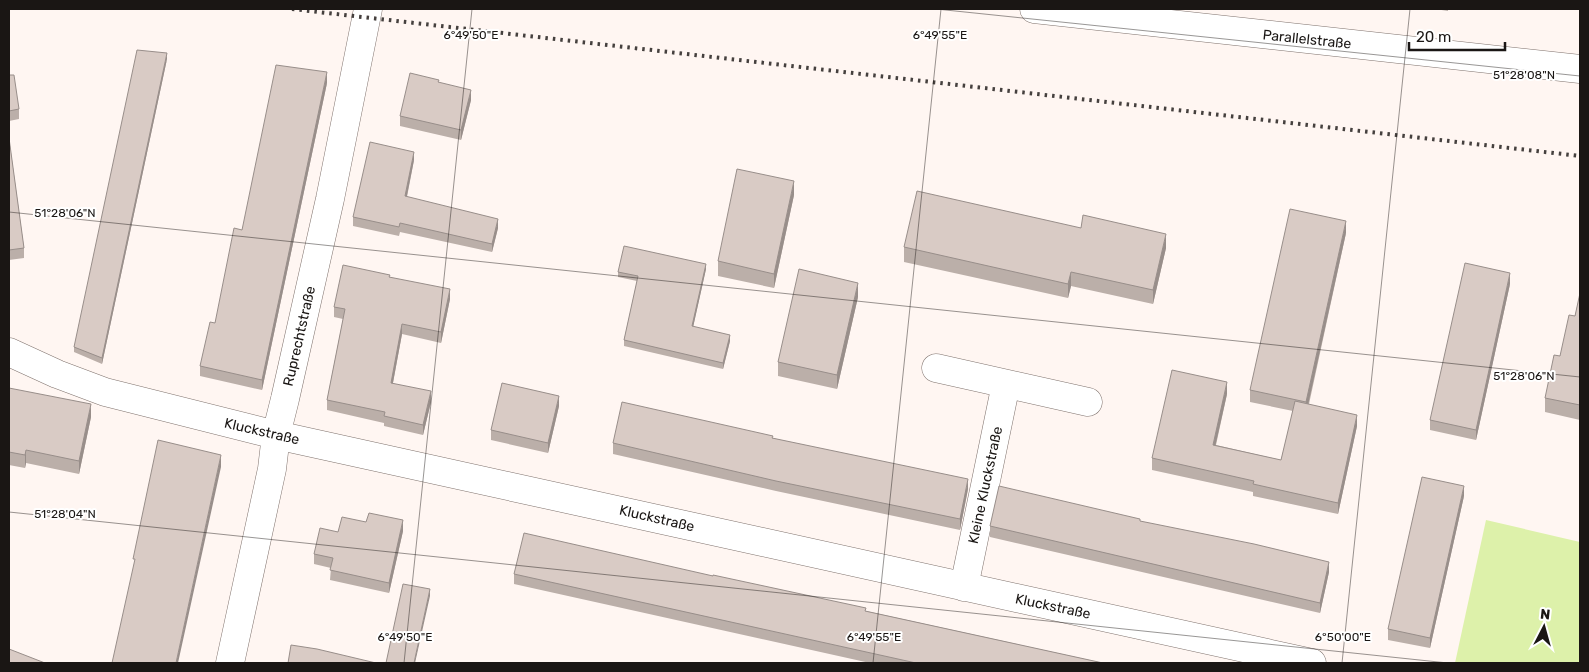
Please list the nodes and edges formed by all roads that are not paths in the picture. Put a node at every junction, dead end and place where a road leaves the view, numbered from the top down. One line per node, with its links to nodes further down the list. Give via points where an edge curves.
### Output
1 (368, 9): 8 (street, Ruprechtstraße, via 330,199)
2 (1034, 9): 3 (street, Parallelstraße)
3 (1580, 69)
4 (9, 352): 8 (street, Kluckstraße, via 106,392)
5 (936, 368): 6 (street)
6 (1006, 384): 7 (street); 9 (street, Kleine Kluckstraße)
7 (1088, 402)
8 (276, 435): 9 (street, Kluckstraße); 10 (street, Ruprechtstraße, via 272,469)
9 (964, 587): 11 (street, Kluckstraße)
10 (230, 663)
11 (1312, 663)

